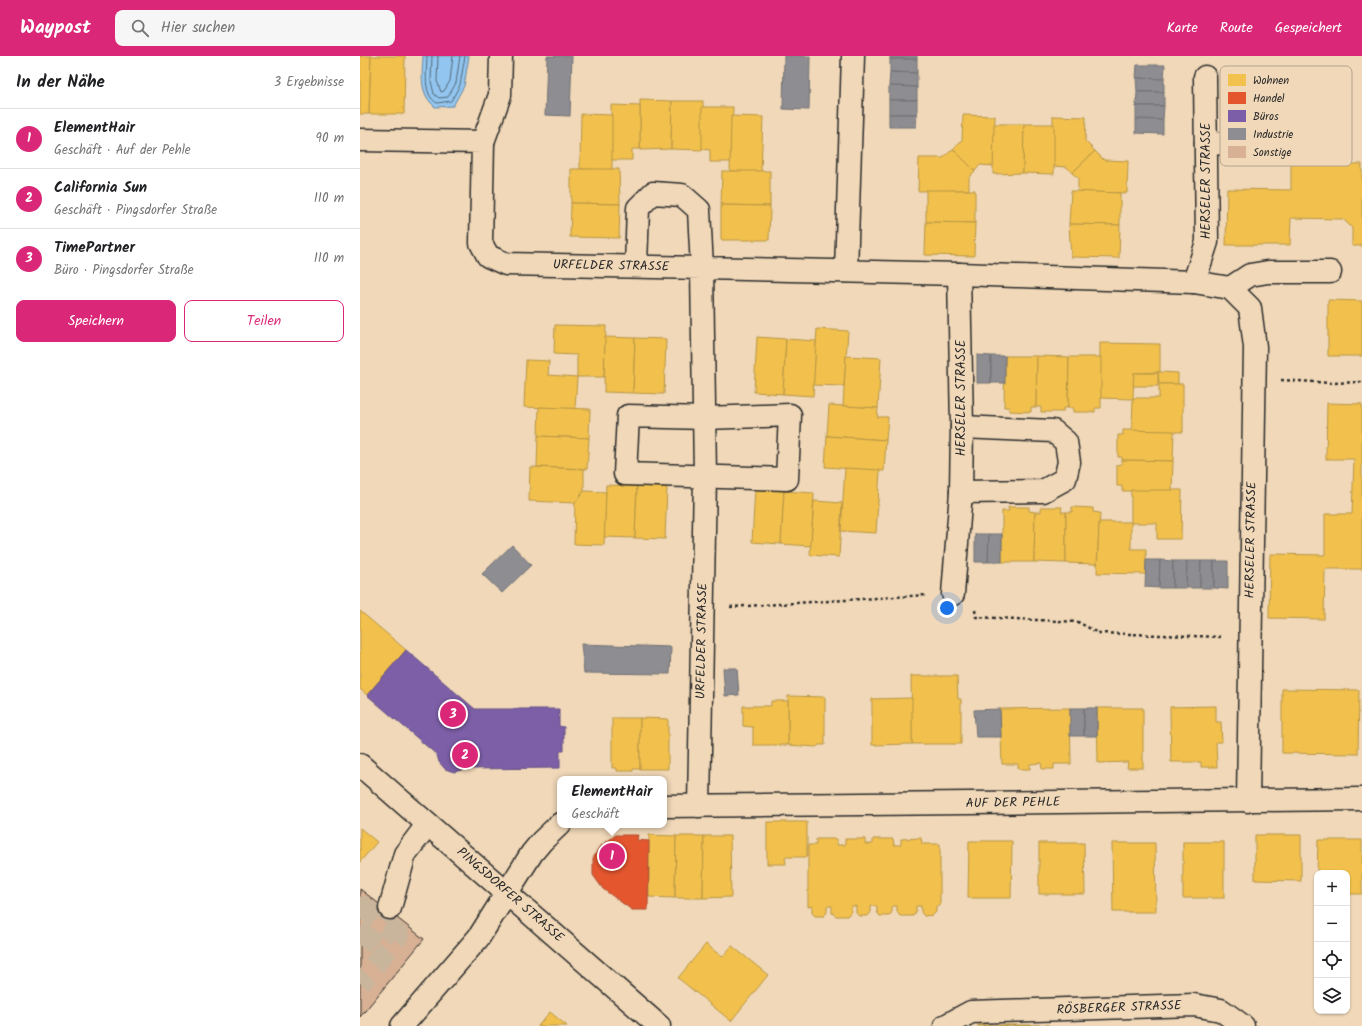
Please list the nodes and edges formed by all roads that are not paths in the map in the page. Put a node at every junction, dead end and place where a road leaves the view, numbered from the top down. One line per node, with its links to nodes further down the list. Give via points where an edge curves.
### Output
1 (501, 56): 5 (street, URFELDER STRASSE, via 500,95)
2 (854, 56): 10 (street)
3 (1205, 77): 6 (street, HERSELER STRASSE)
4 (360, 140): 5 (street)
5 (484, 142): 8 (street, URFELDER STRASSE, via 481,243 488,256 506,264)
6 (1206, 143): 7 (street); 13 (street, HERSELER STRASSE, via 1207,242)
7 (1220, 143)
8 (636, 266): 9 (street, URFELDER STRASSE); 9 (street, via 638,208 653,193 682,195 699,210)
9 (702, 268): 10 (street); 15 (street, URFELDER STRASSE)
10 (846, 271): 12 (street)
11 (1330, 272): 14 (street, via 1268,272 1250,275)
12 (959, 274): 13 (street); 16 (street, HERSELER STRASSE)
13 (1194, 282): 14 (street)
14 (1230, 288): 22 (street, HERSELER STRASSE, via 1250,308 1255,347)
15 (705, 418): 17 (street, URFELDER STRASSE); 17 (street, via 628,416 625,474); 17 (street, via 790,415 787,479)
16 (962, 427): 18 (street, HERSELER STRASSE); 18 (street, via 1053,431 1066,442 1069,462 1065,479 1043,491)
17 (705, 477): 24 (street, URFELDER STRASSE)
18 (961, 492): 19 (street, HERSELER STRASSE)
19 (953, 594)
20 (360, 765): 25 (street, PINGSDORFER STRASSE)
21 (1362, 799): 22 (street, AUF DER PEHLE)
22 (1248, 801): 24 (street, AUF DER PEHLE)
23 (667, 806): 24 (street, AUF DER PEHLE)
24 (700, 806)
25 (427, 825): 27 (street, PINGSDORFER STRASSE); 28 (street, via 404,854)
26 (557, 827): 27 (street, via 532,853)
27 (506, 892): 29 (street, via 479,937); 30 (street, PINGSDORFER STRASSE)
28 (390, 908)
29 (402, 1026)
30 (659, 1026)
31 (945, 1026): 32 (street, RÖSBERGER STRASSE, via 971,1012 1194,1005 1221,1010)
32 (1243, 1026)

